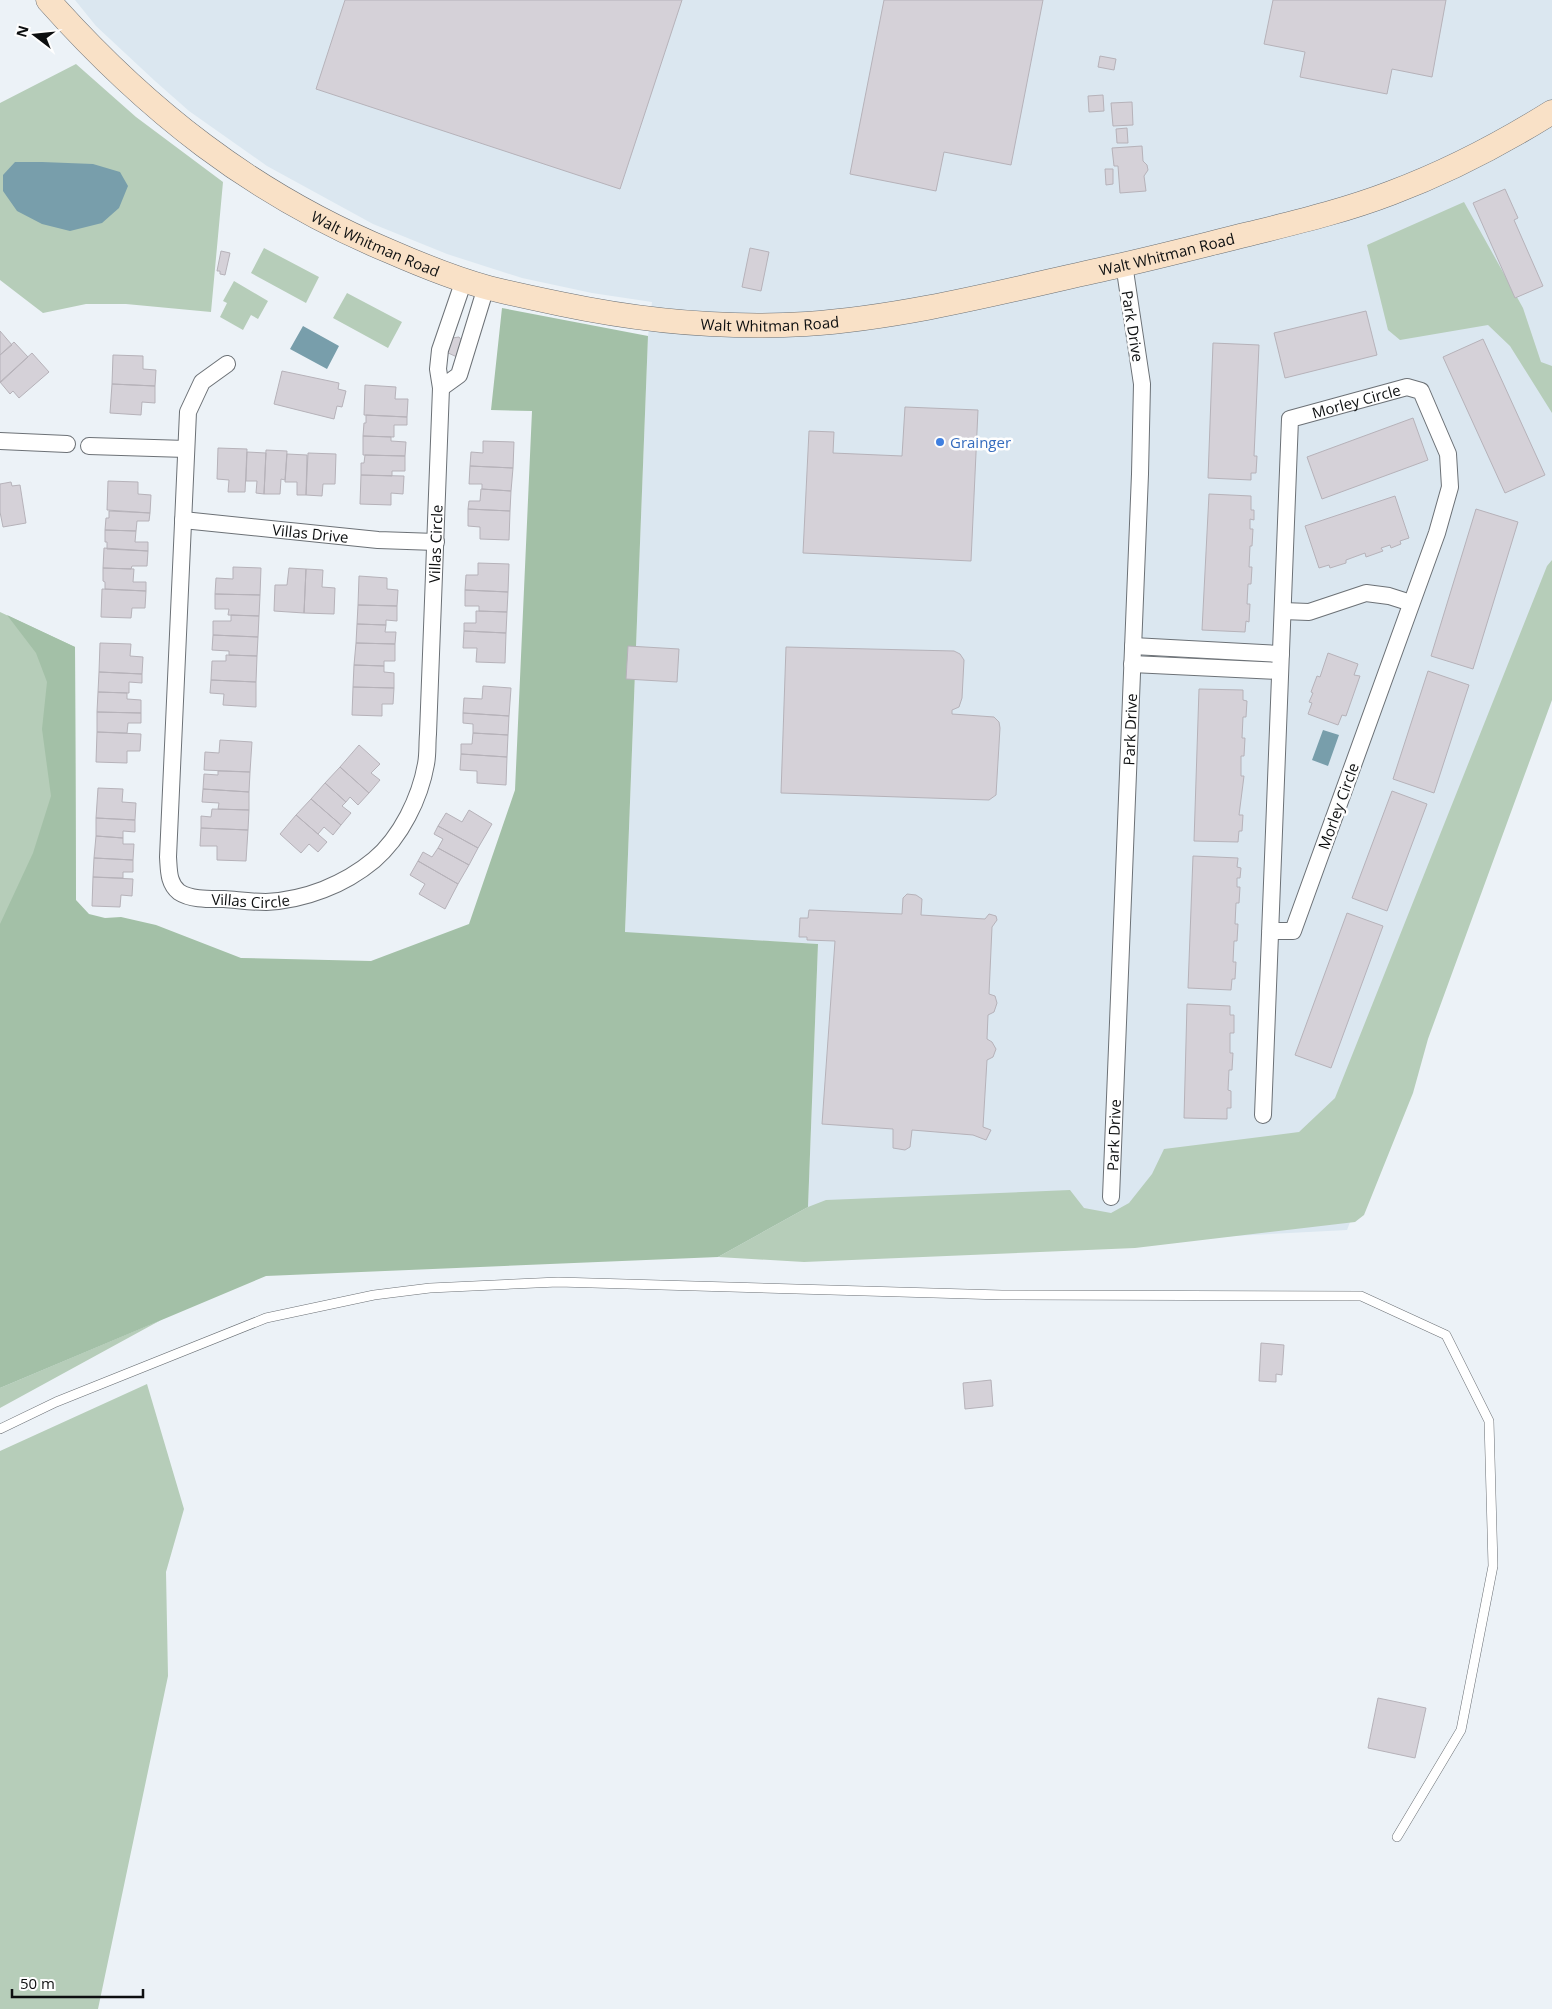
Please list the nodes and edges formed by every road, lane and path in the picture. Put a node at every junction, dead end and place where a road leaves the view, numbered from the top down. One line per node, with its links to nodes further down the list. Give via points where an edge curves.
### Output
1 (48, 0): 4 (main road, Walt Whitman Road, via 88,46 173,123 236,170 329,224 418,264)
2 (1552, 112): 3 (main road, Walt Whitman Road, via 1504,142 1393,193 1325,216)
3 (1124, 264): 5 (main road, Walt Whitman Road, via 886,315 760,326 642,319); 16 (street, Park Drive, via 1142,384)
4 (464, 280): 5 (main road, Walt Whitman Road); 7 (street, Villas Circle, via 440,350)
5 (486, 287): 7 (street, via 459,374)
6 (228, 364): 11 (street, Villas Circle, via 202,382 188,412)
7 (441, 388): 13 (street, Villas Circle)
8 (0, 441): 9 (street)
9 (67, 444)
10 (89, 446): 11 (street)
11 (186, 449): 12 (street, Villas Circle)
12 (183, 520): 13 (street, Villas Drive, via 378,540); 13 (street, Villas Circle, via 168,857 170,881 180,892 197,898 266,902 320,891 351,878 376,858 410,813 426,763)
13 (436, 542)
14 (1411, 602): 15 (street, via 1366,593 1309,612); 15 (street, Morley Circle, via 1450,488 1448,454 1421,391 1407,387 1290,419); 20 (street, Morley Circle, via 1293,931)
15 (1283, 610): 17 (street, Morley Circle)
16 (1133, 646): 17 (street); 18 (street, Park Drive)
17 (1281, 654): 19 (street, Morley Circle)
18 (1132, 664): 19 (street); 22 (street, Park Drive)
19 (1280, 672): 20 (street, Morley Circle)
20 (1270, 931): 21 (street, Morley Circle)
21 (1263, 1115)
22 (1111, 1196)
23 (0, 1429): 24 (lane, via 56,1402 266,1318 374,1294 430,1288 558,1282 992,1295 1360,1296 1446,1335 1489,1421 1493,1566 1461,1730)
24 (1396, 1837)

